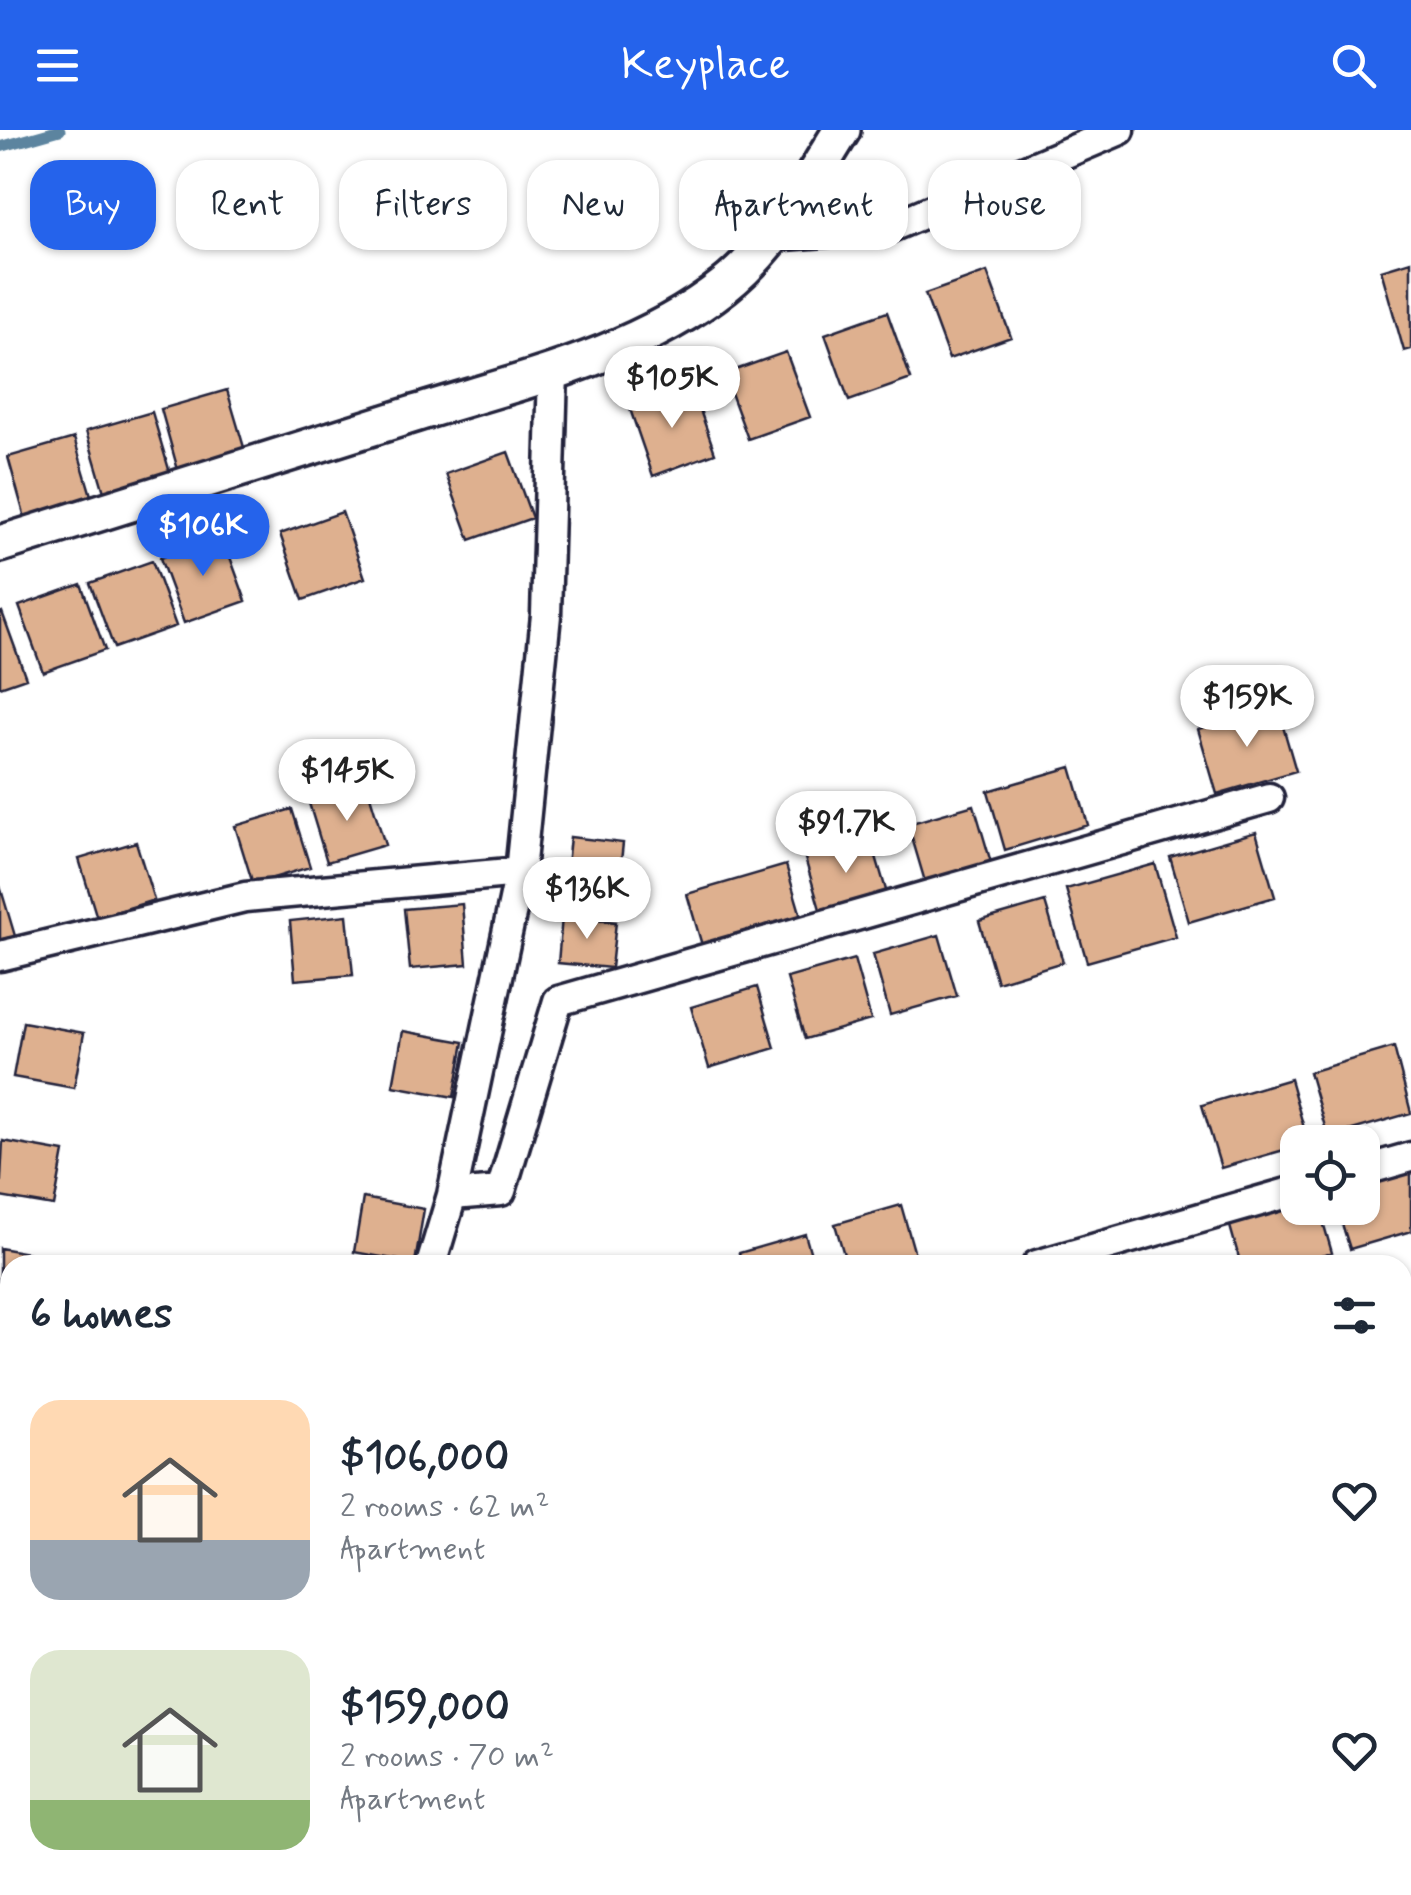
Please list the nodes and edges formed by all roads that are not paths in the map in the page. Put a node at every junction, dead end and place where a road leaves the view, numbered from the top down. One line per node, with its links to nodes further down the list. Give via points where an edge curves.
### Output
1 (842, 130): 3 (street)
2 (1120, 130): 4 (street)
3 (822, 160)
4 (908, 220)
5 (759, 250): 6 (street, via 700,304)
6 (552, 371): 7 (street); 9 (street, via 546,615)
7 (0, 544)
8 (1270, 798): 13 (street, via 558,1001 501,1191)
9 (520, 872): 10 (street, via 245,898); 13 (street)
10 (0, 957)
11 (1411, 1157): 12 (street)
12 (1380, 1166)
13 (452, 1195): 15 (street)
14 (1280, 1195): 16 (street)
15 (435, 1255)
16 (1071, 1255)

